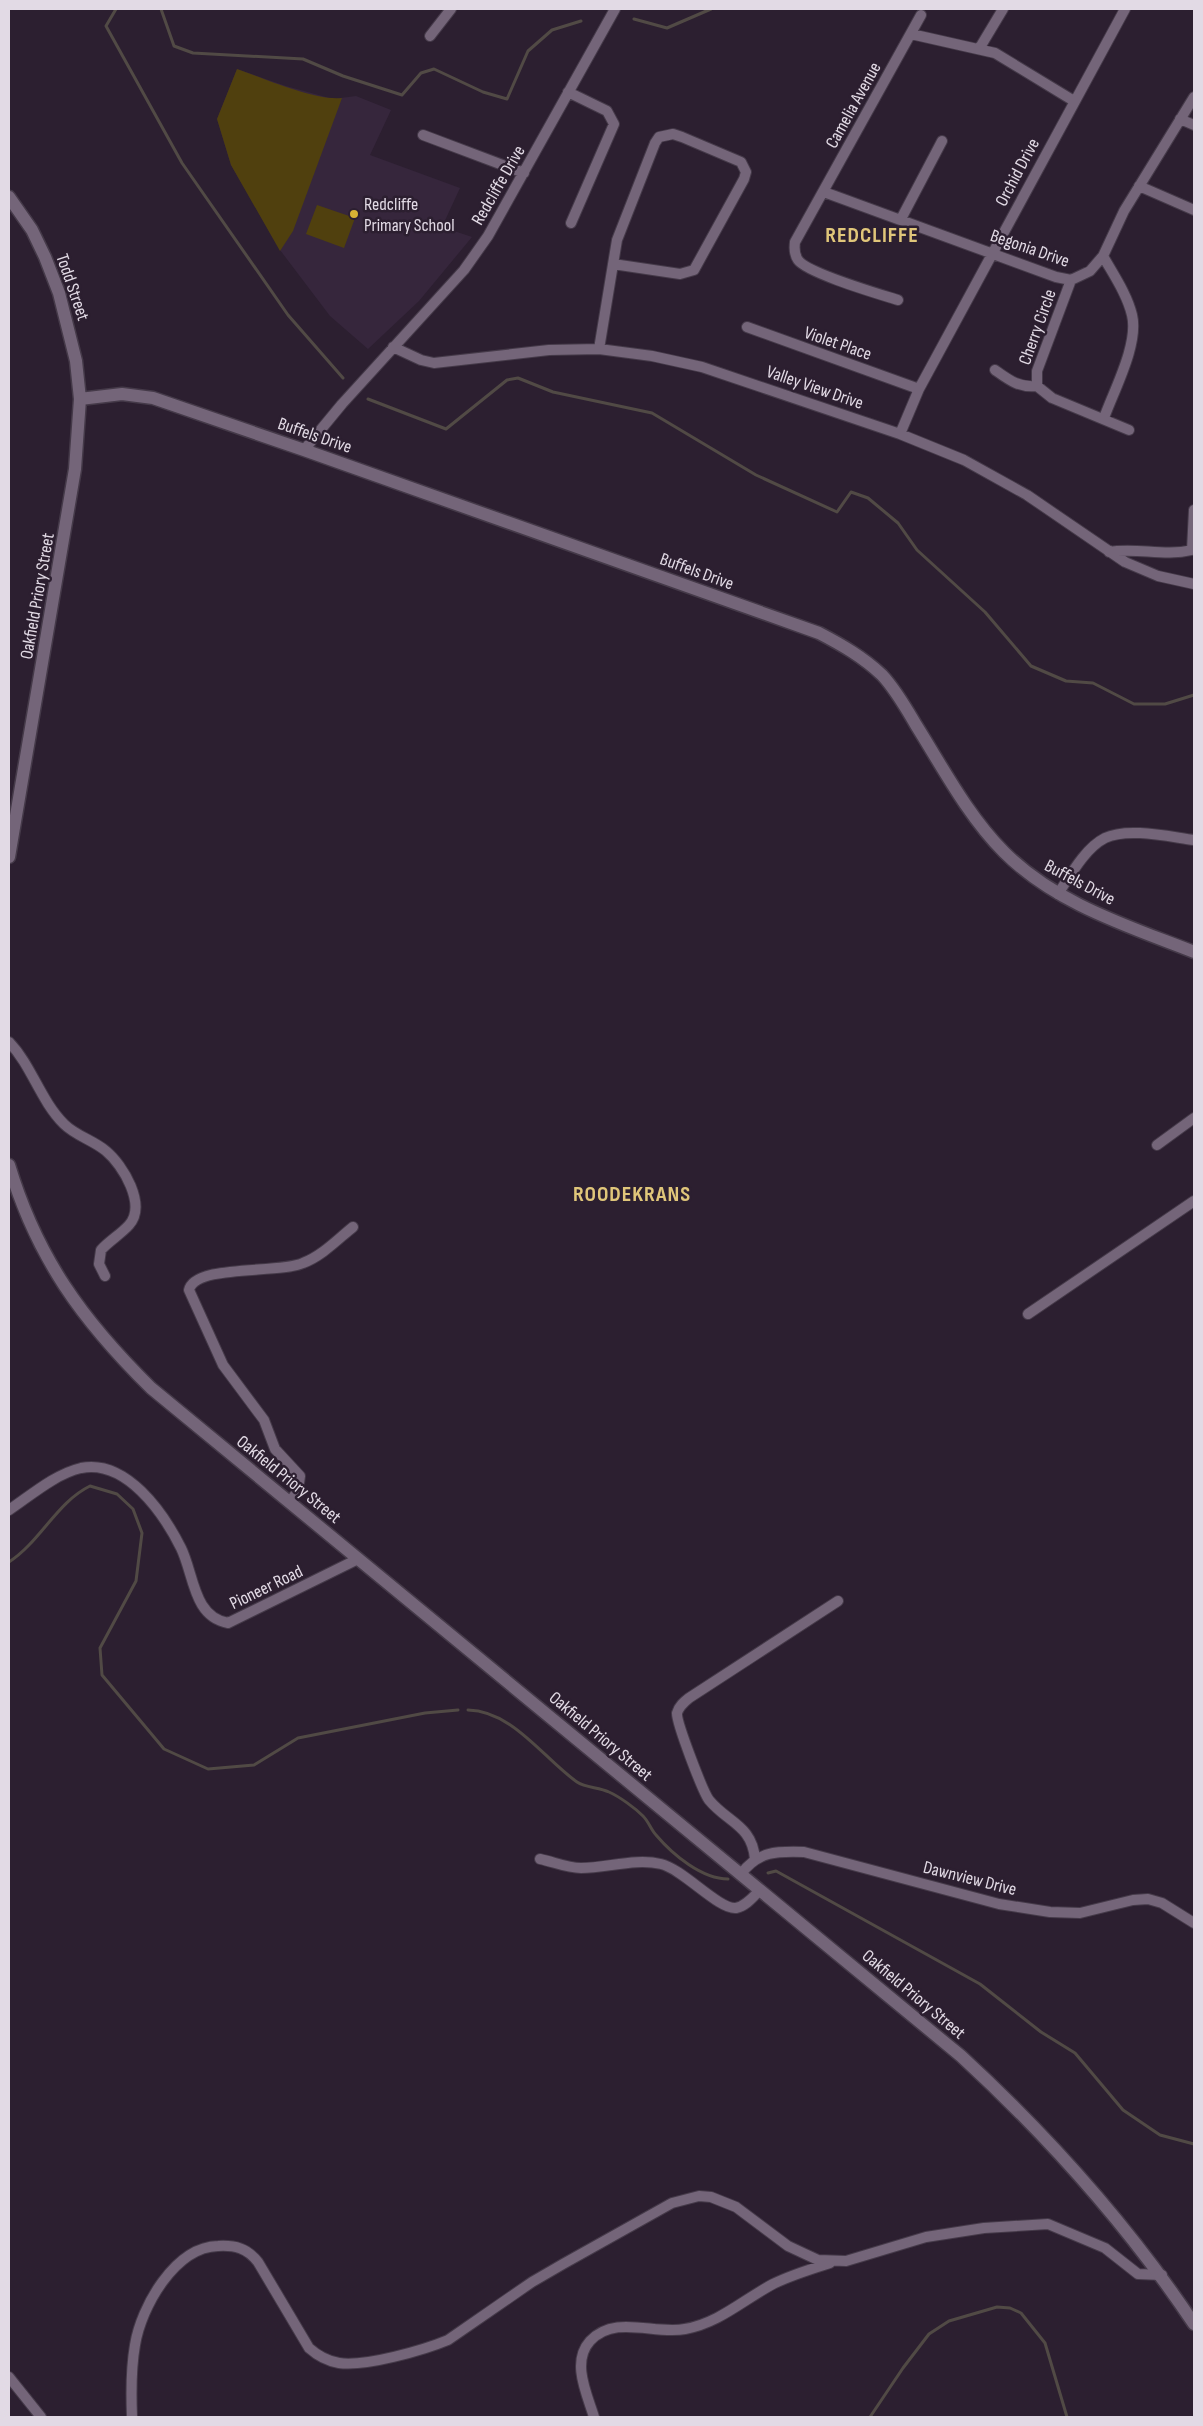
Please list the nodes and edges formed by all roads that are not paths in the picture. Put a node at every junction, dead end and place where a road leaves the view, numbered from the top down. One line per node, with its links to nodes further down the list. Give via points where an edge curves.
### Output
1 (451, 9): 7 (street)
2 (616, 9): 9 (street, Redcliffe Drive)
3 (1003, 9): 8 (street)
4 (1126, 9): 11 (street, Orchid Drive)
5 (921, 15): 6 (street, Camelia Avenue)
6 (911, 34): 8 (street); 18 (street, Camelia Avenue)
7 (430, 36)
8 (979, 49): 11 (street, via 1006,59)
9 (568, 92): 16 (street, Redcliffe Drive); 22 (street, via 607,111 614,124)
10 (1194, 97): 12 (street, Begonia Drive)
11 (1074, 102): 23 (street, Orchid Drive)
12 (1180, 119): 13 (street); 17 (street, Begonia Drive)
13 (1194, 125)
14 (423, 135): 16 (street)
15 (942, 141): 21 (street)
16 (524, 173): 29 (street, Redcliffe Drive, via 488,236 464,270)
17 (1139, 186): 20 (street); 24 (street, Begonia Drive)
18 (824, 192): 21 (street, Begonia Drive); 27 (street, Camelia Avenue, via 795,242 794,253 799,262 812,270)
19 (11, 204): 34 (street, Todd Street, via 45,257 59,293 76,361)
20 (1194, 210)
21 (902, 219): 23 (street, Begonia Drive)
22 (571, 223)
23 (992, 253): 26 (street, Begonia Drive); 33 (street, Orchid Drive)
24 (1103, 256): 26 (street, Begonia Drive, via 1090,271); 35 (street, via 1128,301 1133,329 1132,343)
25 (613, 264): 25 (street, via 621,228 659,137 673,134 741,162 746,172 744,179 694,270 680,274); 30 (street)
26 (1071, 280): 32 (street, Cherry Circle, via 1037,371)
27 (898, 300)
28 (747, 327): 33 (street, Violet Place)
29 (393, 347): 30 (street, Valley View Drive, via 434,363 549,350); 38 (street, Redcliffe Drive)
30 (599, 349): 37 (street, Valley View Drive, via 702,367)
31 (995, 370): 32 (street, Cherry Circle, via 1015,384)
32 (1037, 386): 35 (street, Cherry Circle, via 1052,398)
33 (919, 389): 37 (street, Orchid Drive)
34 (80, 399): 38 (street, Buffels Drive, via 136,394); 44 (street, Oakfield Priory Street, via 75,469)
35 (1104, 418): 36 (street, Cherry Circle)
36 (1128, 430)
37 (900, 434): 41 (street, Valley View Drive, via 991,473)
38 (304, 450): 45 (street, Buffels Drive, via 819,633 847,647 896,692 988,835 1028,874)
39 (1194, 510): 40 (street)
40 (1193, 549): 41 (street, via 1169,554 1125,549)
41 (1109, 552): 42 (street, Valley View Drive, via 1142,570)
42 (1194, 584)
43 (1194, 840): 45 (street, via 1132,834 1105,838 1088,853)
44 (9, 857)
45 (1058, 894): 46 (street, Buffels Drive)
46 (1194, 952)
47 (9, 1042): 53 (street, via 54,1112 75,1132 112,1156 132,1191 136,1206 130,1224 101,1250 98,1258)
48 (1194, 1118): 49 (street)
49 (1157, 1146)
50 (9, 1165): 55 (street, Oakfield Priory Street, via 34,1233 59,1280 89,1322 151,1388)
51 (1194, 1201): 54 (street)
52 (353, 1227): 55 (street, via 303,1264 272,1270 225,1272 204,1276 190,1284 189,1290 223,1365 264,1420 275,1449 300,1476 298,1490)
53 (105, 1276)
54 (1028, 1314)
55 (290, 1502): 57 (street, Oakfield Priory Street)
56 (9, 1510): 57 (street, Pioneer Road, via 80,1468 97,1467 114,1472 133,1485 171,1529 198,1598 212,1617 228,1623)
57 (358, 1559): 61 (street, Oakfield Priory Street)
58 (838, 1601): 60 (street, via 689,1698 678,1711 681,1733 708,1798 751,1839)
59 (540, 1859): 62 (street, via 579,1868 661,1864 724,1905 734,1908 748,1902)
60 (755, 1859): 61 (street, Dawnview Drive); 63 (street, Dawnview Drive, via 765,1853 804,1852 999,1904 1050,1912 1080,1913 1148,1899 1162,1903)
61 (741, 1874): 62 (street, Oakfield Priory Street)
62 (760, 1890): 65 (street, Oakfield Priory Street, via 961,2056 1016,2106 1093,2189)
63 (1194, 1923)
64 (834, 2262): 65 (street, via 926,2237 984,2228 1048,2224 1105,2248 1138,2274); 69 (street, via 818,2260 788,2246 747,2214 725,2202 711,2197 685,2198 652,2213 532,2282 448,2340 354,2364 328,2360 309,2348 249,2252 230,2245 210,2246 183,2258 157,2289 135,2344); 70 (street, via 786,2278 701,2326 670,2330 616,2328 595,2337 584,2349 580,2363)
65 (1162, 2275): 66 (street, Oakfield Priory Street)
66 (1194, 2324)
67 (9, 2377): 68 (street)
68 (41, 2417)
69 (132, 2417)
70 (594, 2417)

